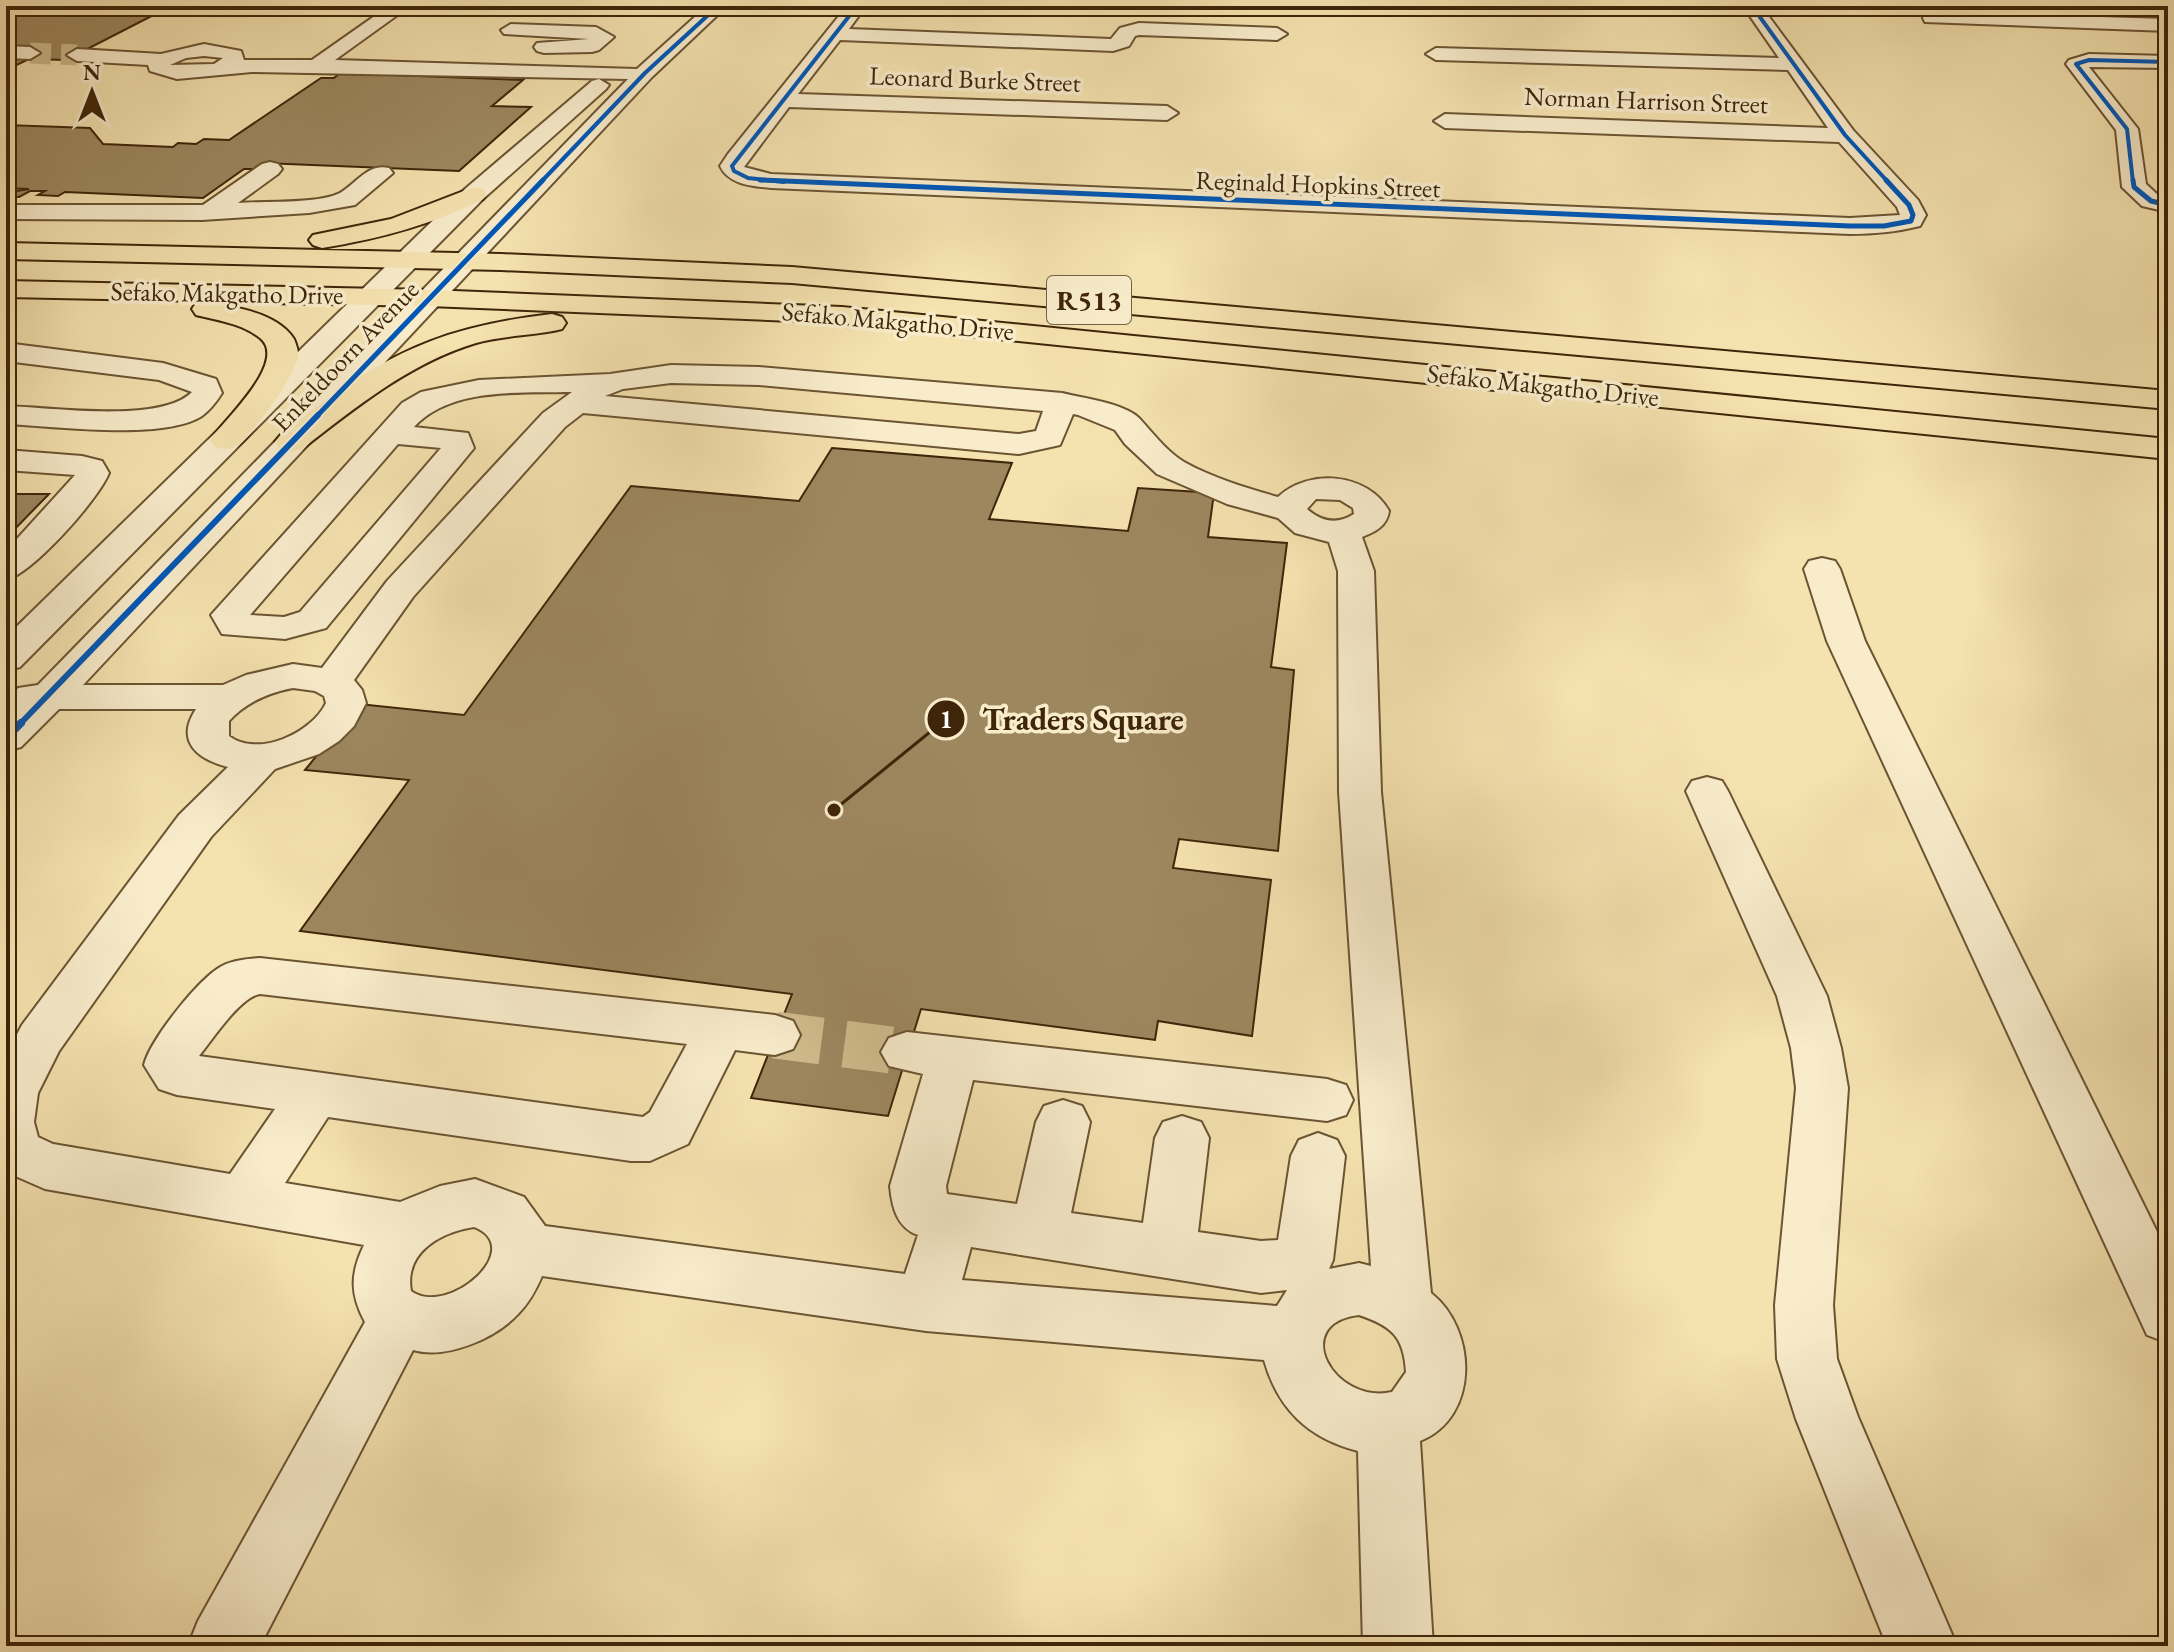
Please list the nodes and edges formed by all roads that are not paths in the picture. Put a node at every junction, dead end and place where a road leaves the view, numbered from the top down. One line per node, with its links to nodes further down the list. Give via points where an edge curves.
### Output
1 (401, 6): 16 (street)
2 (697, 6): 15 (street)
3 (718, 6): 26 (street, Enkeldoorn Avenue)
4 (857, 6): 13 (street)
5 (1727, 6): 6 (street)
6 (1753, 6): 27 (street)
7 (2065, 6): 10 (street)
8 (1932, 18): 10 (street)
9 (564, 21): 12 (street)
10 (2086, 23): 11 (street)
11 (2168, 25)
12 (511, 32)
13 (835, 34): 14 (street, via 1113,45 1139,29); 30 (street)
14 (1277, 34)
15 (658, 35)
16 (344, 45): 21 (street); 23 (street)
17 (6, 52): 18 (street)
18 (30, 53)
19 (1436, 54): 27 (street)
20 (77, 55): 22 (street)
21 (392, 57): 23 (street); 28 (street)
22 (128, 60): 24 (street, via 164,60 160,70 175,73); 29 (street)
23 (321, 61): 24 (street)
24 (229, 62): 28 (street)
25 (2168, 62): 39 (street, via 2076,64 2127,129 2134,187 2151,201)
26 (631, 64): 28 (street); 31 (street, Enkeldoorn Avenue); 46 (street, Enkeldoorn Avenue)
27 (1793, 64): 34 (street)
28 (513, 65): 31 (street, via 567,82 575,92)
29 (96, 78)
30 (782, 100): 32 (street, Leonard Burke Street); 34 (street, Reginald Hopkins Street, via 736,159 734,171 748,178 787,181 1818,225 1911,221 1909,205)
31 (570, 110): 38 (street, Enkeldoorn Avenue)
32 (1167, 113)
33 (1445, 121): 34 (street, Norman Harrison Street)
34 (1845, 135)
35 (270, 169): 42 (street)
36 (381, 173): 40 (street, via 346,200)
37 (310, 182): 40 (street)
38 (474, 194): 44 (main road, via 402,225 330,239); 45 (street, Enkeldoorn Avenue)
39 (2168, 205)
40 (273, 208): 42 (street)
41 (6, 212): 42 (street)
42 (210, 212)
43 (6, 251): 44 (main road, Sefako Makgatho Drive / R513)
44 (92, 252): 45 (main road, Sefako Makgatho Drive / R513)
45 (406, 261): 46 (main road, Sefako Makgatho Drive / R513); 49 (street, Enkeldoorn Avenue)
46 (463, 262): 50 (street, Enkeldoorn Avenue); 56 (main road, Sefako Makgatho Drive / R513, via 792,275)
47 (6, 289): 48 (main road, Sefako Makgatho Drive / R513)
48 (85, 290): 49 (main road, Sefako Makgatho Drive / R513); 61 (main road, via 231,314 277,334 285,352 280,370)
49 (370, 296): 50 (main road, Sefako Makgatho Drive / R513); 61 (street, Enkeldoorn Avenue)
50 (429, 298): 51 (main road, Sefako Makgatho Drive / R513); 62 (street, Enkeldoorn Avenue)
51 (750, 309): 62 (main road, via 530,325 459,338 393,366); 63 (main road, Sefako Makgatho Drive / R513, via 1020,331)
52 (6, 352): 53 (street)
53 (188, 378): 55 (street); 59 (street, via 205,385 207,393 198,405 167,416)
54 (617, 381): 57 (street, via 671,374 759,376); 58 (street); 60 (street, via 435,397 417,406)
55 (34, 384)
56 (2168, 400)
57 (1062, 402): 58 (street, via 1049,438 1019,444); 89 (street, via 1126,423 1169,467 1197,481 1290,511 1304,524 1343,531 1356,571 1360,792)
58 (574, 403): 68 (street, via 400,589)
59 (6, 415)
60 (390, 434): 60 (street, via 230,615 235,626 285,628 313,620 458,448 457,440 443,437)
61 (226, 440): 67 (street, Enkeldoorn Avenue)
62 (291, 442): 70 (street, Enkeldoorn Avenue)
63 (2168, 449)
64 (6, 460): 65 (street, via 82,466 92,473 87,485)
65 (6, 569)
66 (1822, 569): 90 (street, via 1846,641)
67 (6, 659)
68 (332, 682): 71 (street, via 282,678); 73 (street, via 347,703 329,731 286,753)
69 (6, 696): 70 (street)
70 (49, 697): 71 (street); 72 (street, Enkeldoorn Avenue)
71 (231, 697): 73 (street, via 208,722 206,735 223,754)
72 (6, 738)
73 (261, 758): 82 (street, via 195,826 40,1039 12,1093 7,1122 15,1151 45,1166)
74 (1707, 791): 96 (street, via 1802,996 1816,1048 1822,1088 1804,1305 1807,1359)
75 (720, 1030): 76 (street); 77 (street, via 669,1128 650,1139); 77 (street, via 260,976 239,979 224,992 173,1052 170,1065 177,1074)
76 (775, 1035)
77 (315, 1094): 82 (street)
78 (1327, 1100): 83 (street, via 930,1055 920,1205 926,1214)
79 (1063, 1122): 85 (street)
80 (1182, 1138): 87 (street)
81 (1318, 1156): 87 (street, via 1304,1260 1261,1267)
82 (244, 1199): 84 (street)
83 (951, 1219): 85 (street); 88 (street)
84 (408, 1228): 86 (street, via 453,1205 475,1203 510,1217); 91 (street, via 382,1266 379,1287)
85 (1039, 1232): 87 (street)
86 (523, 1248): 91 (street, via 506,1288 466,1318 443,1325); 92 (street, via 926,1304)
87 (1167, 1252)
88 (931, 1286)
89 (1403, 1304): 92 (street, via 1382,1293 1337,1291 1302,1315); 93 (street, via 1433,1339 1439,1360 1437,1382 1427,1401)
90 (2168, 1316)
91 (399, 1318): 94 (street)
92 (1294, 1335): 93 (street, via 1294,1359 1318,1401 1364,1423)
93 (1388, 1423): 95 (street)
94 (223, 1646)
95 (1398, 1646)
96 (1922, 1646)

